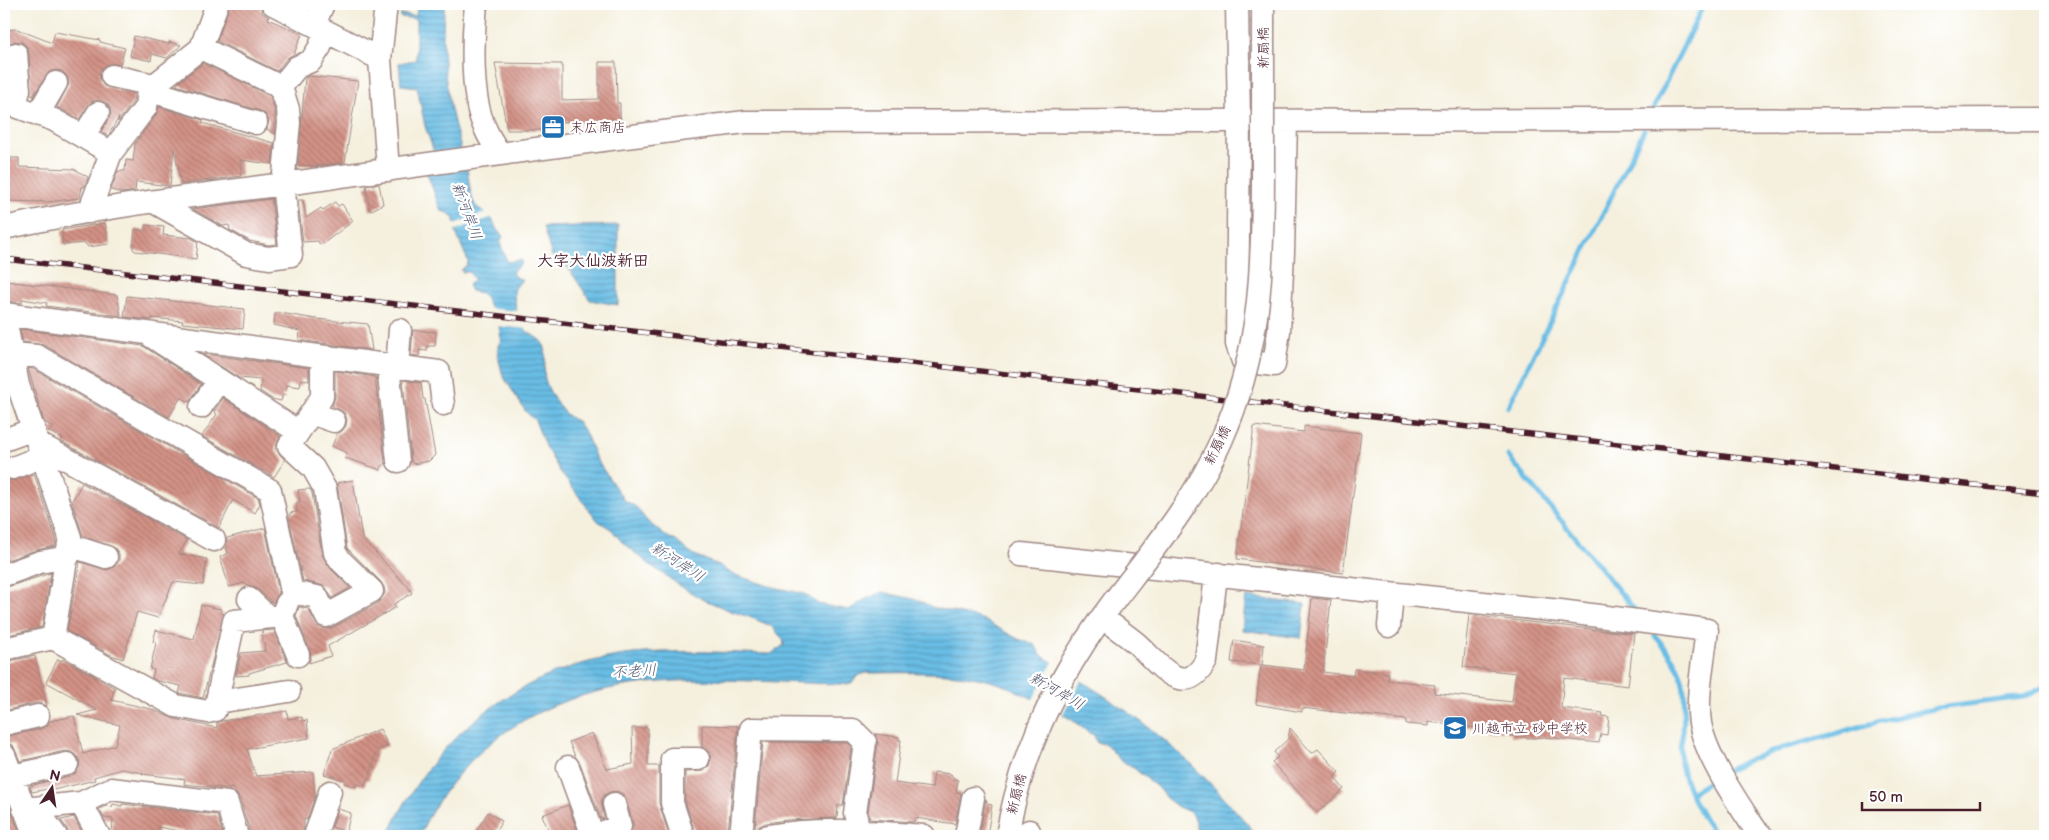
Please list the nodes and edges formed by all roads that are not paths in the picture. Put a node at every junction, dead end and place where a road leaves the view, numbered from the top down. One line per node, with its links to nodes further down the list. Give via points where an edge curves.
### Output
1 (217, 4): 9 (street)
2 (273, 4): 8 (street)
3 (323, 4): 8 (street)
4 (386, 4): 11 (street)
5 (476, 4): 25 (street, via 477,100)
6 (1238, 4): 20 (street)
7 (1263, 13): 56 (street, 新扇橋, bridge, via 1262,263 1251,355 1221,442 1197,486 1156,547)
8 (320, 28): 11 (street); 14 (street, via 320,47 311,61 297,68)
9 (201, 48): 14 (street); 15 (street)
10 (16, 54): 16 (street, via 19,90)
11 (380, 59): 26 (street)
12 (112, 76): 15 (street)
13 (56, 83): 18 (street)
14 (281, 87): 27 (street, via 289,123)
15 (151, 88): 22 (street); 24 (street, via 146,107)
16 (10, 104): 18 (street)
17 (98, 112): 23 (street)
18 (38, 114): 23 (street)
19 (2045, 119): 21 (street)
20 (1239, 120): 21 (street); 21 (street, via 1237,344 1243,361 1274,365 1284,252); 25 (street, via 746,122)
21 (1286, 120)
22 (256, 123)
23 (83, 137): 24 (street)
24 (111, 153): 29 (street)
25 (493, 154): 26 (street)
26 (388, 170): 27 (street)
27 (283, 184): 28 (street); 28 (street, via 291,255 277,257 246,254)
28 (154, 202): 29 (street)
29 (89, 212): 30 (street)
30 (4, 228)
31 (5, 323): 33 (street); 34 (street)
32 (400, 330): 36 (street)
33 (146, 333): 35 (street); 37 (street)
34 (12, 354): 44 (street, via 18,385); 53 (street, via 37,356 270,490)
35 (322, 357): 36 (street); 40 (street, via 322,397)
36 (392, 366): 38 (street, via 439,372); 45 (street)
37 (219, 380): 39 (street); 42 (street)
38 (443, 404)
39 (202, 407)
40 (311, 413): 41 (street); 42 (street)
41 (334, 421)
42 (297, 432): 53 (street, via 289,446 313,468 325,489 335,553 372,591 326,616 317,597)
43 (4, 440): 44 (street)
44 (39, 443): 46 (street); 47 (street); 48 (street, via 70,537)
45 (398, 461)
46 (13, 468)
47 (214, 540)
48 (69, 551): 50 (street); 52 (street); 59 (street)
49 (1021, 554): 51 (street)
50 (106, 557)
51 (1219, 574): 54 (street); 56 (street, via 1206,661 1195,675 1184,679 1173,676 1137,643)
52 (4, 575)
53 (292, 592): 57 (street)
54 (1392, 595): 58 (street); 89 (street, via 1560,611 1707,630 1700,724 1716,766)
55 (249, 599): 57 (street)
56 (1108, 609): 88 (street, 新扇橋, via 1086,639 1050,701 1021,771)
57 (275, 617): 61 (street); 63 (street, via 234,621)
58 (1389, 626)
59 (53, 638): 60 (street); 63 (street, via 176,706 208,712 215,710)
60 (4, 649)
61 (298, 655)
62 (289, 692): 63 (street)
63 (217, 702)
64 (38, 716): 65 (street)
65 (4, 724)
66 (4, 755): 70 (street)
67 (698, 759): 84 (street, via 672,759 672,803)
68 (67, 764): 70 (street)
69 (568, 767): 83 (street)
70 (12, 776): 75 (street)
71 (330, 792): 82 (street)
72 (973, 798): 87 (street)
73 (81, 803): 75 (street); 80 (street); 81 (street, via 111,789 227,803 236,833)
74 (614, 804): 83 (street, via 620,826)
75 (30, 809): 78 (street); 79 (street)
76 (860, 833): 77 (street, via 820,830); 85 (street, via 855,813 865,742 853,730 751,729); 86 (street)
77 (782, 835)
78 (35, 836)
79 (56, 836)
80 (99, 836)
81 (234, 836)
82 (315, 836)
83 (593, 836)
84 (683, 836)
85 (741, 836)
86 (924, 836)
87 (966, 836)
88 (1007, 836)
89 (1762, 836)

